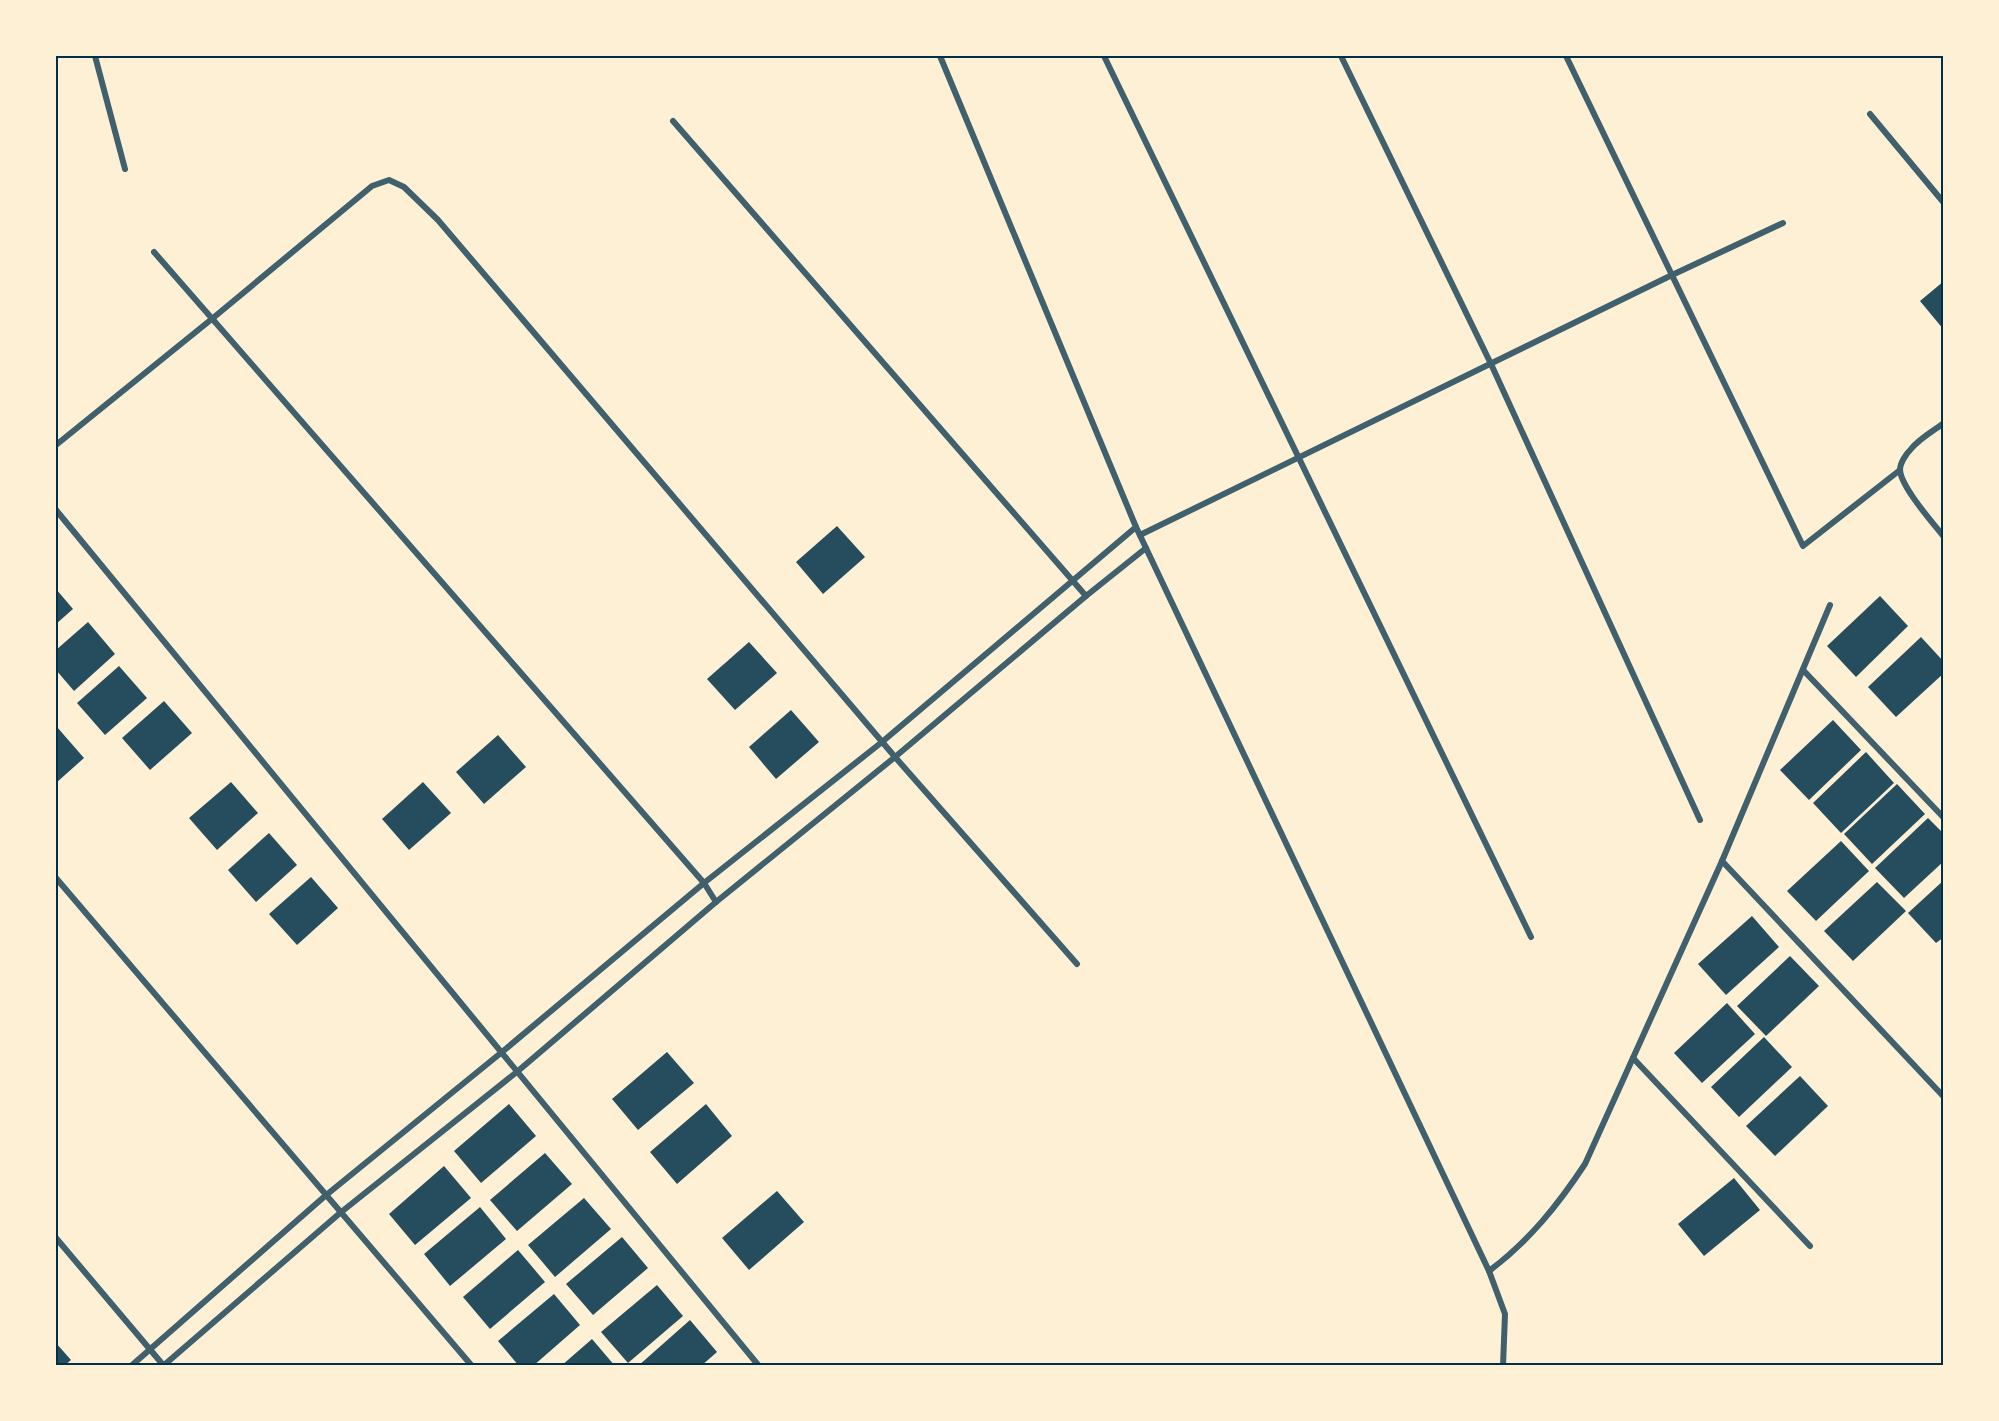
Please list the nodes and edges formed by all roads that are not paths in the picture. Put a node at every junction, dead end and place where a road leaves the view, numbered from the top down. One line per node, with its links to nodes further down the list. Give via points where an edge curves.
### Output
1 (95, 56): 8 (street)
2 (940, 56): 20 (street)
3 (1104, 56): 17 (street)
4 (1341, 56): 14 (street)
5 (1566, 56): 12 (street)
6 (1870, 114): 9 (street)
7 (673, 121): 24 (street)
8 (125, 170)
9 (1944, 203)
10 (1783, 224): 12 (street)
11 (154, 252): 13 (street)
12 (1672, 274): 14 (street); 18 (street, via 1803,546)
13 (213, 318): 16 (street); 28 (street, via 372,186 389,180 404,187 438,219); 34 (street)
14 (1491, 364): 17 (street); 31 (street)
15 (1944, 423): 18 (street, via 1912,448)
16 (56, 445)
17 (1299, 458): 21 (street); 36 (street)
18 (1900, 470): 22 (street, via 1913,497)
19 (56, 510): 38 (street)
20 (1136, 527): 21 (street); 24 (street)
21 (1140, 535): 23 (street)
22 (1944, 537)
23 (1146, 548): 25 (street); 46 (street)
24 (1071, 580): 25 (street); 28 (street)
25 (1086, 596): 29 (street)
26 (1830, 605): 27 (street)
27 (1804, 670): 30 (street); 32 (street)
28 (882, 742): 29 (street); 34 (street)
29 (895, 757): 35 (street); 37 (street)
30 (1944, 818)
31 (1700, 820)
32 (1722, 861): 39 (street); 41 (street)
33 (56, 878): 42 (street)
34 (704, 883): 35 (street); 38 (street)
35 (716, 902): 40 (street)
36 (1531, 937)
37 (1077, 964)
38 (502, 1052): 40 (street); 42 (street)
39 (1633, 1058): 45 (street); 46 (street, via 1585,1164 1562,1199 1511,1254)
40 (518, 1071): 43 (street); 52 (street)
41 (1944, 1097)
42 (325, 1196): 43 (street); 47 (street)
43 (340, 1213): 50 (street); 51 (street)
44 (56, 1238): 47 (street)
45 (1810, 1246)
46 (1489, 1271): 48 (street, via 1505,1314)
47 (150, 1349): 49 (street); 50 (street)
48 (1504, 1364)
49 (131, 1365)
50 (163, 1365)
51 (471, 1365)
52 (759, 1365)

